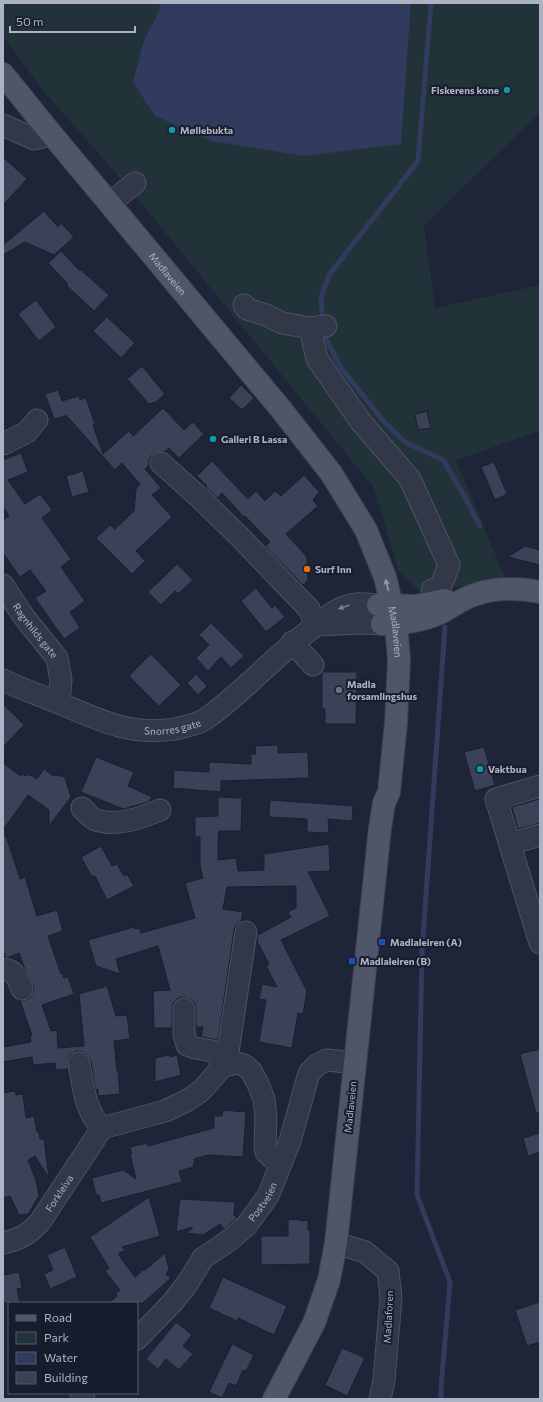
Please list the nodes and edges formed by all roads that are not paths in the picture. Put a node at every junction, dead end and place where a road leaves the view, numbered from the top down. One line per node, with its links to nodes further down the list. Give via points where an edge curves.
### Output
1 (3, 74): 3 (main road, Madlaveien)
2 (3, 126): 3 (street, via 34,139)
3 (49, 131): 5 (main road, Madlaveien)
4 (135, 183): 5 (street)
5 (110, 203): 13 (main road, Madlaveien, via 331,473 366,530 384,577)
6 (244, 305): 12 (street, via 247,309 282,323 318,327 317,359 361,422 410,479 449,564 440,588 432,590)
7 (37, 420): 8 (street, via 26,432)
8 (3, 444)
9 (161, 463): 14 (street, via 236,533 309,609)
10 (3, 584): 18 (street, Ragnhilds gate, via 24,617 57,658 61,680)
11 (540, 592): 12 (main road, via 508,588 491,590 458,601 443,600)
12 (434, 609): 13 (main road, via 418,621)
13 (387, 615): 14 (street, Snorres gate, via 358,603 341,607); 31 (main road, Madlaveien, via 399,660 396,723 389,792 384,803 379,836)
14 (316, 625): 15 (street, Snorres gate)
15 (292, 642): 16 (street); 18 (street, Snorres gate, via 221,707 202,721 184,727 160,731 134,729 107,723)
16 (312, 665)
17 (3, 680): 18 (street, Snorres gate)
18 (59, 703)
19 (540, 786): 23 (street, via 496,799)
20 (82, 808): 21 (street, via 95,820 109,822 128,821)
21 (160, 810)
22 (540, 835): 23 (street)
23 (510, 844): 24 (street)
24 (534, 898): 26 (street)
25 (246, 932): 32 (street, via 228,1053)
26 (540, 943)
27 (3, 968): 28 (street, via 15,974)
28 (22, 989)
29 (184, 1009): 32 (street, via 184,1034 187,1045 212,1051)
30 (79, 1063): 33 (street, via 86,1102 94,1120)
31 (355, 1063): 34 (street, Postveien, via 328,1060 317,1065 309,1073 290,1141); 36 (main road, Madlaveien)
32 (230, 1064): 33 (street, via 223,1066 201,1091 186,1101 165,1111); 34 (street, via 236,1063 251,1071 258,1084 264,1099 266,1152)
33 (102, 1128): 35 (street, Forkleiva, via 40,1222 29,1234)
34 (281, 1163): 37 (street, Postveien, via 268,1196 246,1226 203,1258 188,1284)
35 (3, 1243)
36 (336, 1243): 38 (main road, Madlaveien, via 329,1280 314,1324); 39 (street, Madlaforen, via 365,1252 388,1271 392,1298)
37 (138, 1338)
38 (274, 1399)
39 (380, 1399)

